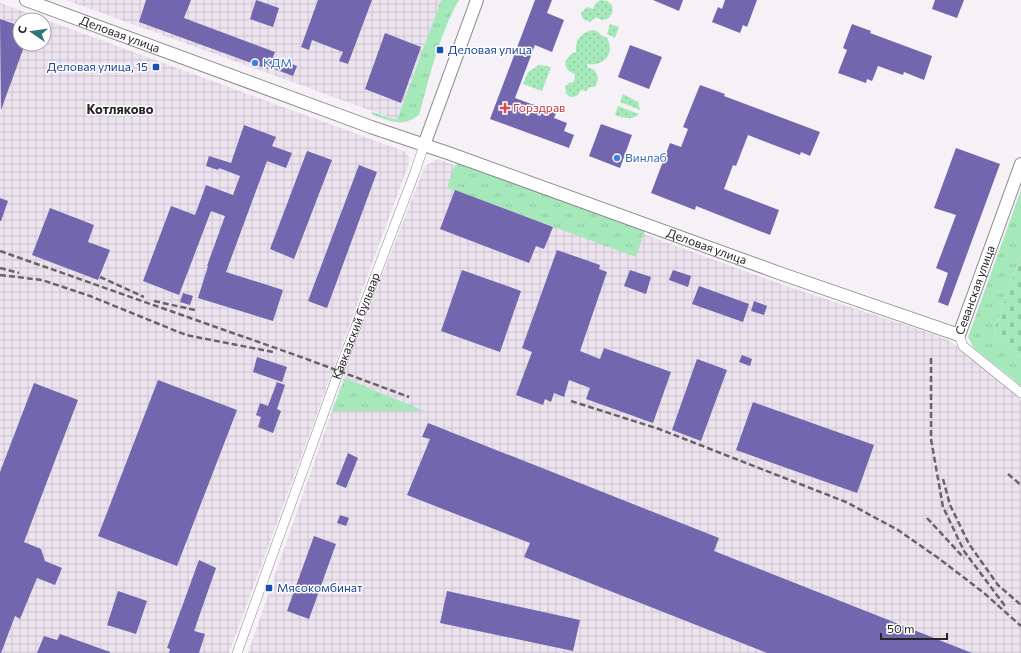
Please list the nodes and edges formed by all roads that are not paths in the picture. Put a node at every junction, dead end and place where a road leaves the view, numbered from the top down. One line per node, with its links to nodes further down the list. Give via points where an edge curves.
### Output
1 (26, 0): 3 (street, Деловая улица, via 349,119)
2 (478, 0): 3 (street, Кавказский бульвар)
3 (424, 144): 5 (street, Деловая улица, via 713,250); 7 (street, Кавказский бульвар)
4 (1021, 164): 5 (street, Севанская улица)
5 (959, 335): 6 (street, Севанская улица, via 963,346)
6 (1021, 394)
7 (237, 653)

